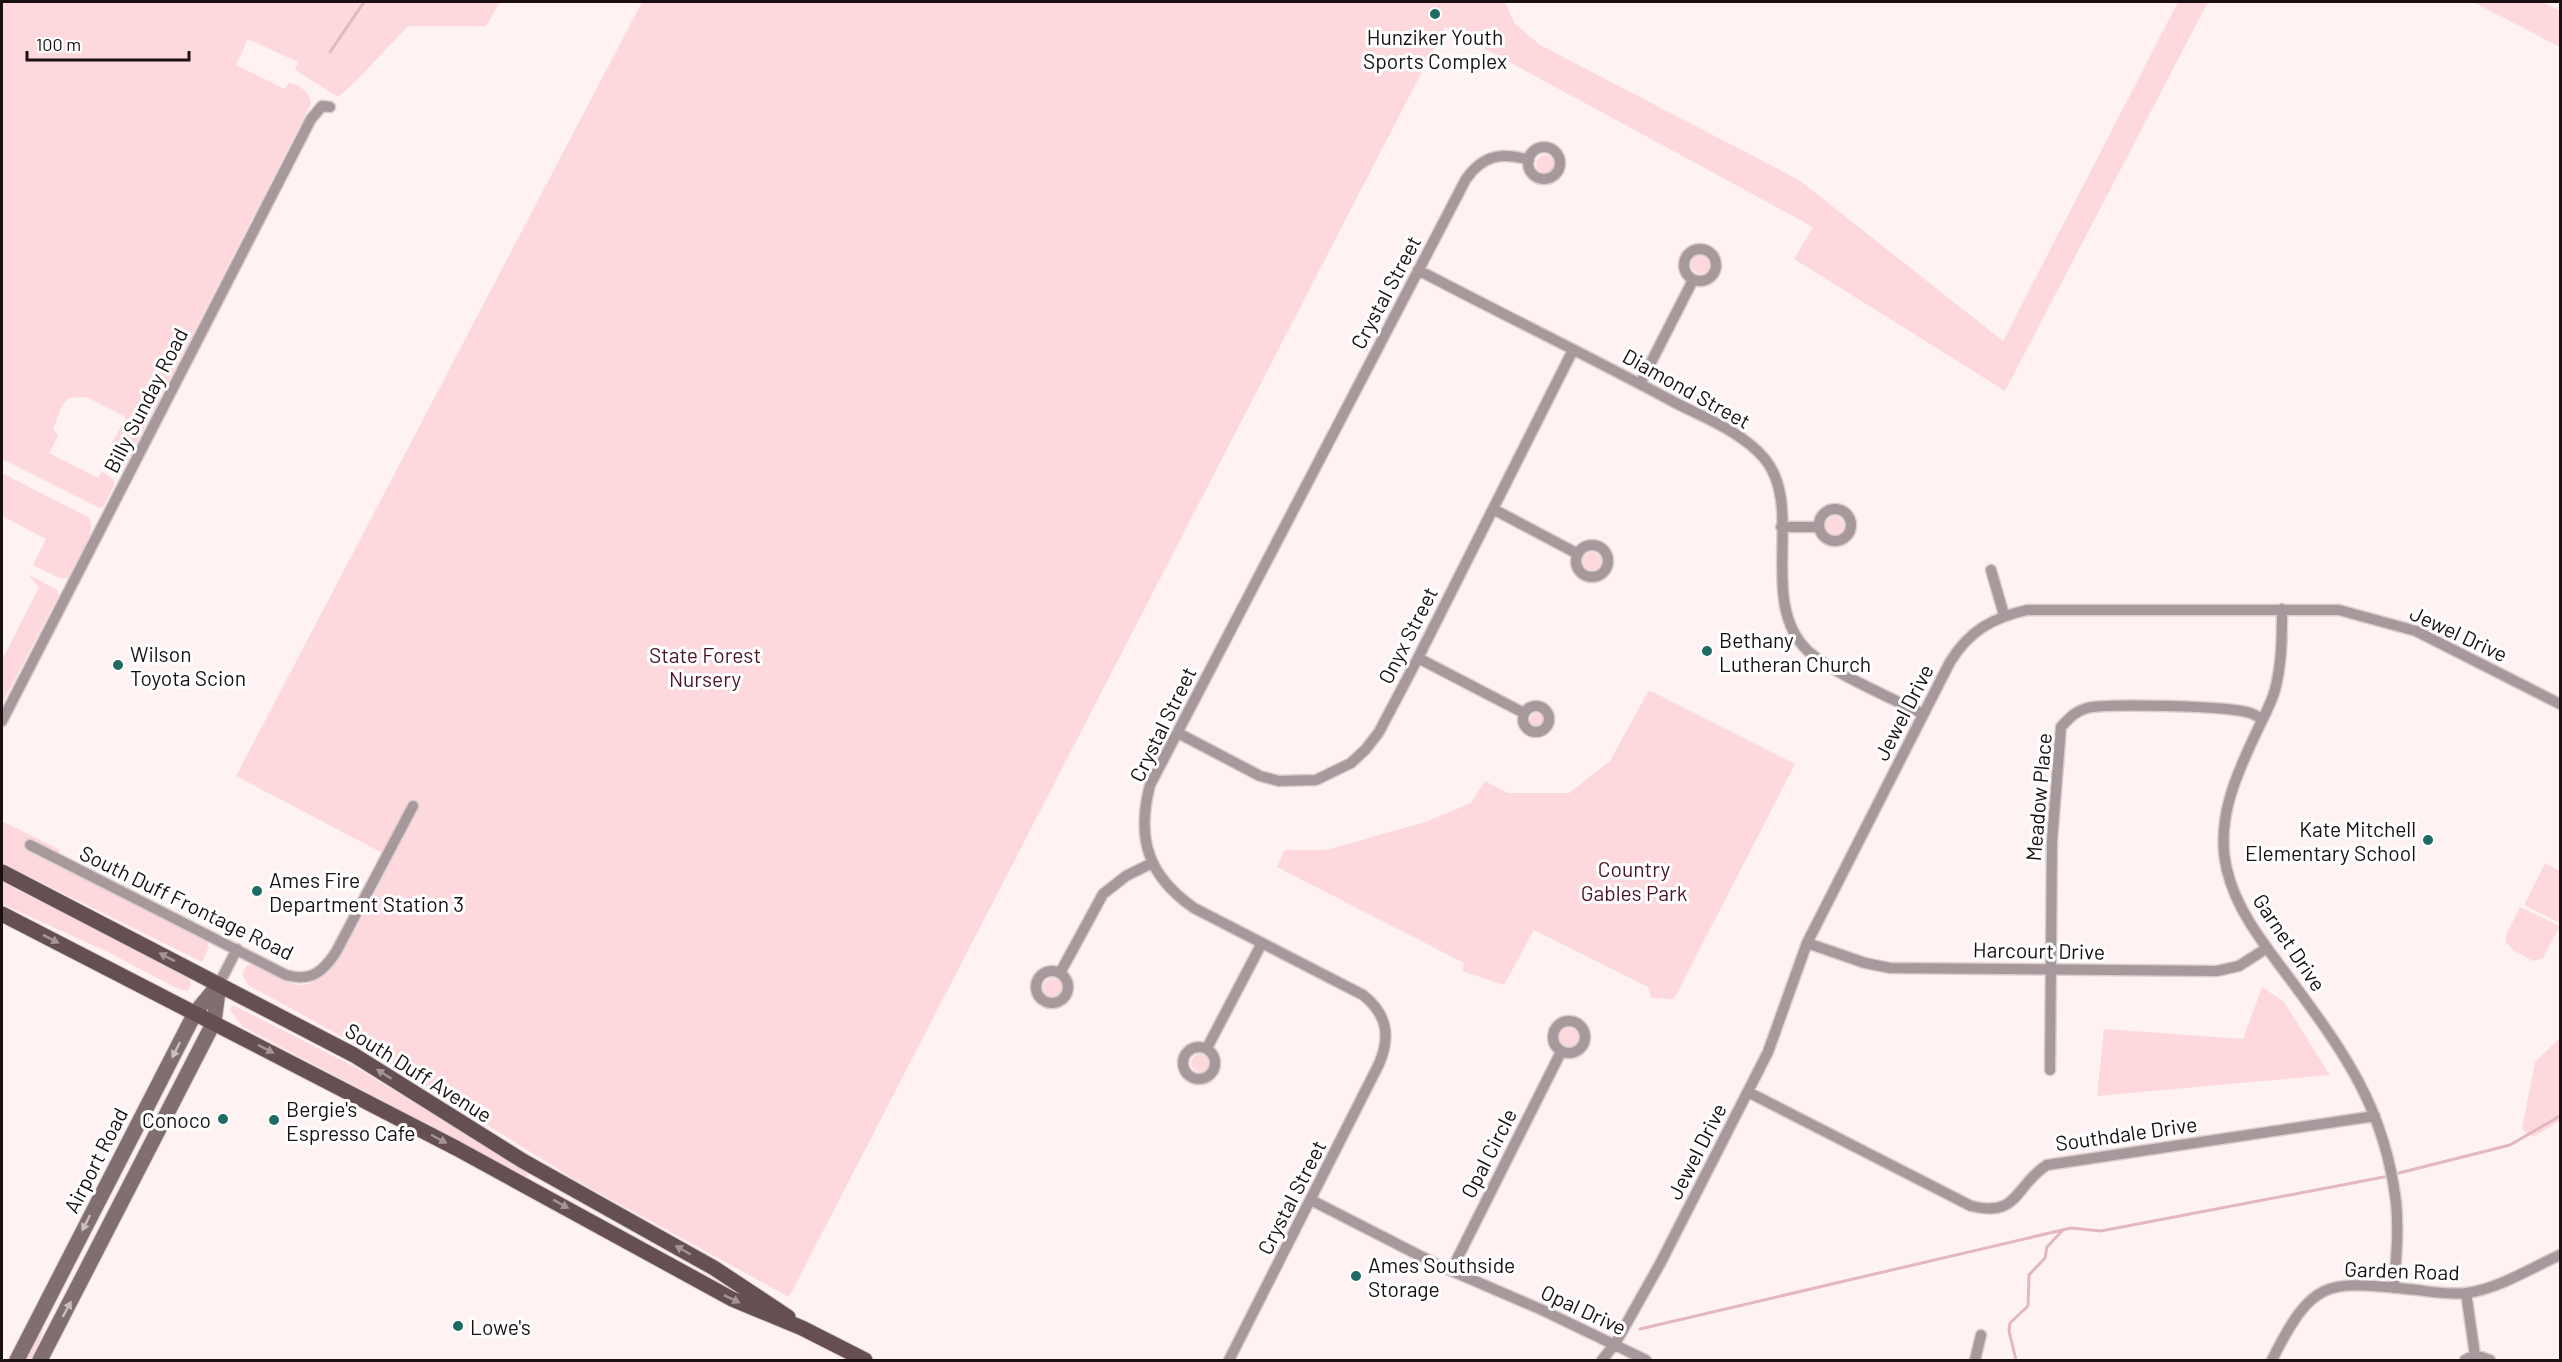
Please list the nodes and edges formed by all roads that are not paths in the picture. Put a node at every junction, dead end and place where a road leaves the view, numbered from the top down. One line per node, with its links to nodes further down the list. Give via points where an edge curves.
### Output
1 (330, 106): 19 (street, Billy Sunday Road, via 322,106 311,119)
2 (1529, 160): 3 (street, Crystal Street, via 1501,154 1474,168)
3 (1418, 270): 5 (street, Diamond Street); 20 (street, Crystal Street)
4 (1693, 280): 6 (street)
5 (1573, 350): 6 (street, Diamond Street); 7 (street, Onyx Street)
6 (1640, 384): 8 (street, Diamond Street, via 1736,435 1759,453 1774,473)
7 (1493, 509): 10 (street); 14 (street, Onyx Street)
8 (1781, 527): 9 (street); 17 (street, Diamond Street, via 1784,602 1796,637 1824,663)
9 (1819, 527)
10 (1578, 554)
11 (1991, 570): 13 (street)
12 (2282, 609): 13 (street, Jewel Drive, via 2052,609); 15 (street, Jewel Drive, via 2339,610 2416,631); 18 (street, Garnet Drive, via 2275,691)
13 (2004, 615): 17 (street, Jewel Drive, via 1962,642)
14 (1418, 658): 16 (street); 20 (street, Onyx Street, via 1366,749 1351,763 1316,780 1280,781 1260,776)
15 (2560, 704)
16 (1524, 713)
17 (1923, 714): 27 (street, Jewel Drive)
18 (2262, 719): 28 (street, Garnet Drive, via 2236,774 2226,809 2224,845 2235,893 2246,918); 30 (street, Meadow Place, via 2249,712 2217,709 2107,706 2073,714 2061,727 2052,841)
19 (2, 721)
20 (1178, 733): 23 (street, Crystal Street, via 1150,785 1144,808 1143,829)
21 (413, 806): 29 (street, South Duff Frontage Road, via 323,970 312,977 295,977)
22 (30, 844): 29 (street, South Duff Frontage Road)
23 (1152, 863): 26 (street, Crystal Street, via 1180,898); 31 (street, via 1125,876 1103,894)
24 (2, 873): 32 (main road, South Duff Avenue, one-way to 24)
25 (2, 914): 33 (main road, South Duff Avenue, one-way to 33)
26 (1262, 943): 35 (street); 40 (street, Crystal Street, via 1363,994 1385,1022 1385,1049 1379,1064)
27 (1808, 943): 30 (street, Harcourt Drive, via 1890,968); 38 (street, Jewel Drive, via 1768,1052)
28 (2267, 948): 30 (street, Harcourt Drive, via 2239,966 2217,971); 39 (street, Garnet Drive, via 2339,1046)
29 (237, 949): 32 (street, Airport Road)
30 (2050, 970): 37 (street, Meadow Place)
31 (1060, 973)
32 (219, 984): 33 (main road, Airport Road); 34 (main road, Airport Road); 45 (main road, South Duff Avenue, one-way to 32, via 714,1268 523,1161 354,1055)
33 (195, 1013): 34 (main road, South Duff Avenue); 49 (main road, Airport Road, one-way to 49)
34 (214, 1022): 45 (main road, South Duff Avenue, one-way to 45, via 491,1166 732,1299); 50 (main road, Airport Road, one-way to 34)
35 (1207, 1048)
36 (1561, 1052): 42 (street, Opal Circle)
37 (2050, 1070)
38 (1748, 1092): 39 (street, Southdale Drive, via 1971,1206 1990,1211 2008,1205 2033,1174 2047,1165); 47 (street, Jewel Drive)
39 (2376, 1116): 43 (street, Garnet Drive, via 2396,1203)
40 (1311, 1200): 42 (street, Opal Drive); 52 (street, Crystal Street)
41 (2560, 1255): 44 (street, Garden Road, via 2489,1288)
42 (1451, 1271): 47 (street, Opal Drive)
43 (2394, 1288): 44 (street, Garden Road); 56 (street, Garden Road, via 2338,1285 2321,1292 2305,1303 2293,1319)
44 (2466, 1293): 48 (street)
45 (802, 1328): 51 (main road, South Duff Avenue)
46 (1981, 1335): 55 (street)
47 (1615, 1344): 53 (street, Jewel Drive); 54 (street, Opal Drive)
48 (2475, 1354): 57 (street); 58 (street)
49 (16, 1360)
50 (40, 1360)
51 (865, 1360)
52 (1229, 1360)
53 (1602, 1360)
54 (1646, 1360)
55 (1975, 1360)
56 (2272, 1360)
57 (2465, 1360)
58 (2490, 1360)

